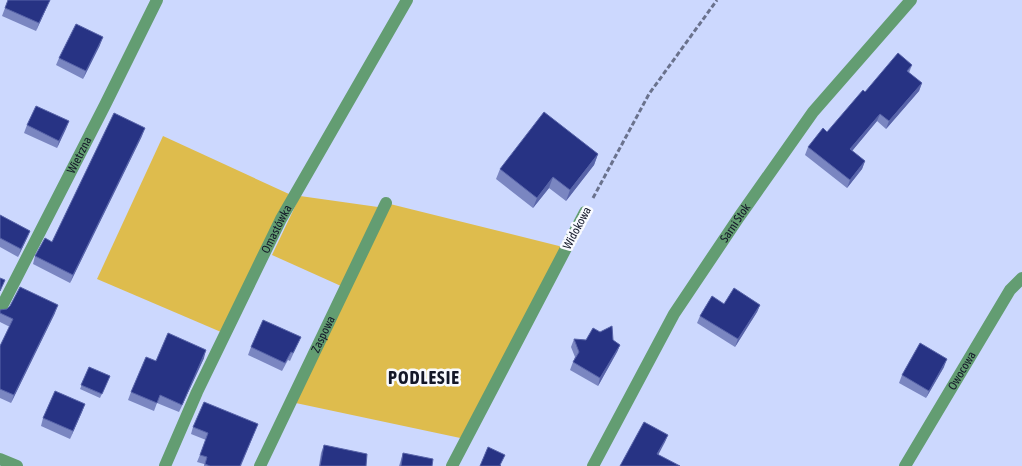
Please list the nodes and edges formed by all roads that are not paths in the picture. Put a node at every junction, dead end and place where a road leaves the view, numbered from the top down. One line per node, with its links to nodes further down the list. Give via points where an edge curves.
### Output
1 (157, 0): 7 (street, Wietrzna)
2 (407, 0): 10 (street, Omastówka, via 281,219)
3 (911, 0): 13 (street, Sarni Stok, via 813,112 738,217 674,314)
4 (386, 203): 11 (street, Zaspowa)
5 (586, 212): 12 (street, Widokowa)
6 (1022, 278): 14 (street, Owocowa, via 1010,290)
7 (0, 310)
8 (0, 459): 9 (street)
9 (18, 466)
10 (165, 466)
11 (260, 466)
12 (452, 466)
13 (592, 466)
14 (905, 466)

